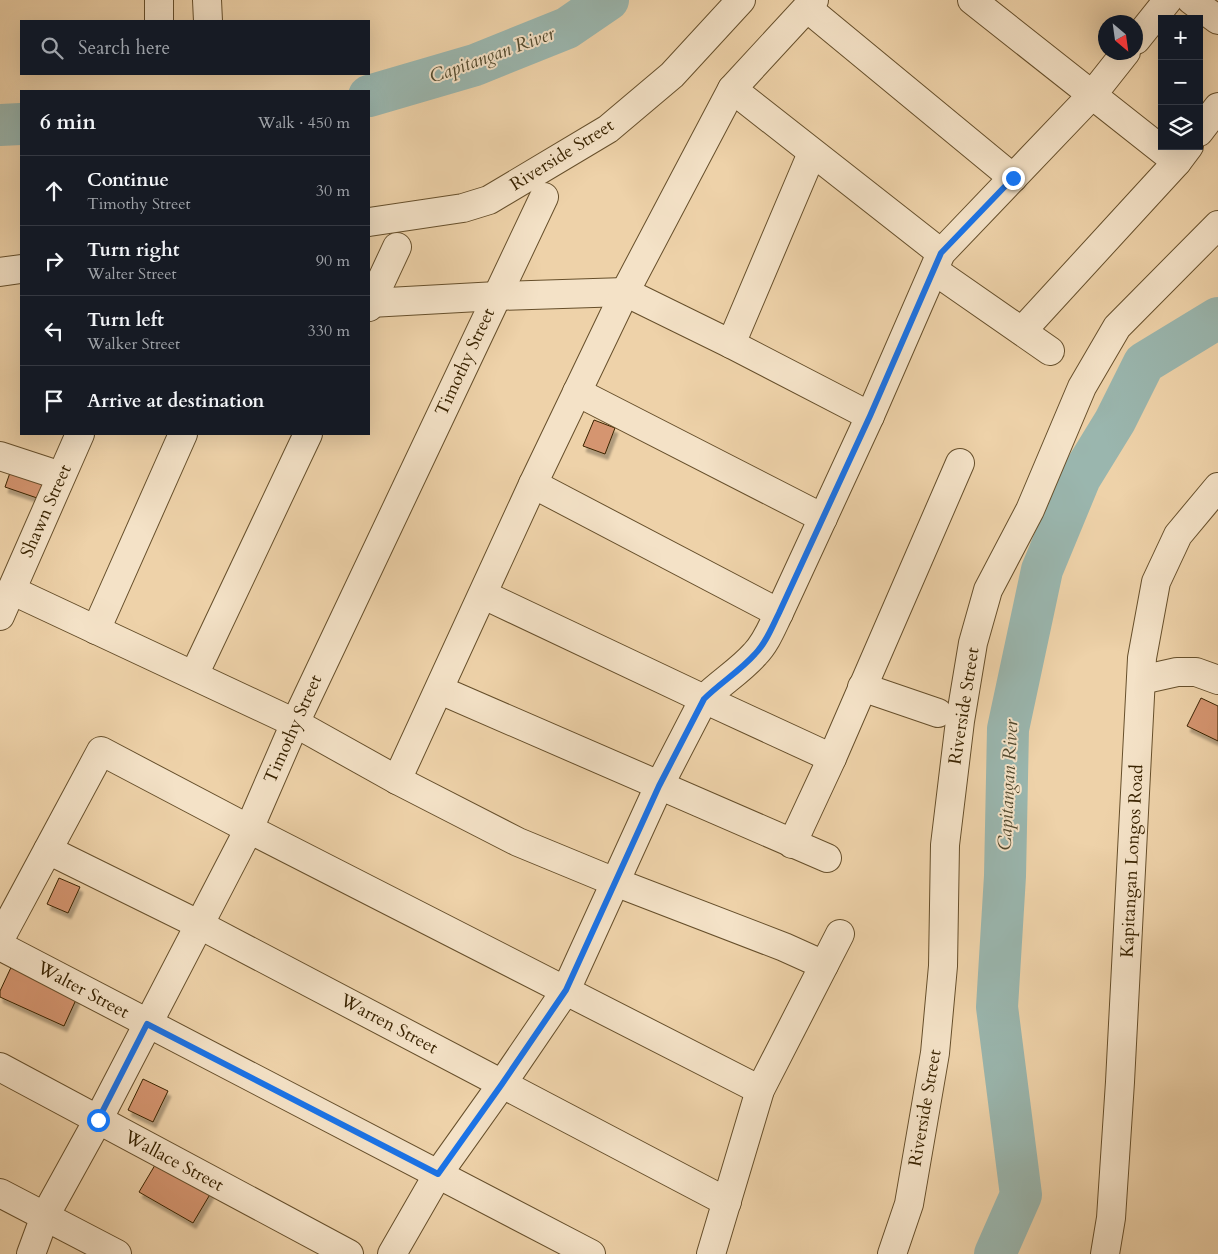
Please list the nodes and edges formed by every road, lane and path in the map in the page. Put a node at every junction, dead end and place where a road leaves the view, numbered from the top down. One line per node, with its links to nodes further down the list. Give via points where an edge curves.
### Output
1 (159, 0): 8 (street)
2 (207, 0): 9 (street)
3 (741, 0): 21 (street, Riverside Street, via 672,75 608,130 489,200 463,208)
4 (972, 0): 14 (street)
5 (1168, 0): 11 (street)
6 (1191, 0): 10 (street)
7 (811, 4): 13 (street); 19 (street)
8 (159, 20)
9 (208, 20)
10 (1218, 20)
11 (1143, 31)
12 (1120, 60): 14 (street)
13 (732, 89): 17 (street); 27 (street)
14 (1092, 95): 18 (street); 19 (street)
15 (1218, 107): 16 (street)
16 (1203, 127)
17 (812, 153): 24 (street); 31 (street)
18 (1183, 154): 30 (street)
19 (1013, 178): 24 (street)
20 (544, 197): 28 (street, Timothy Street)
21 (370, 222)
22 (1218, 225): 86 (street, Riverside Street, via 1117,327 1082,387 1030,510 988,590 973,643 945,845 943,966 935,1053 908,1204)
23 (397, 247): 29 (street)
24 (938, 262): 30 (street); 34 (street)
25 (20, 269): 26 (street)
26 (0, 272)
27 (625, 292): 28 (street); 31 (street); 33 (street)
28 (497, 296): 29 (street); 56 (street, Timothy Street)
29 (370, 305)
30 (1022, 331): 32 (street)
31 (731, 344): 34 (street)
32 (1050, 351)
33 (577, 392): 41 (street); 43 (street)
34 (870, 416): 43 (street)
35 (80, 435): 40 (street, Shawn Street)
36 (183, 435): 48 (street)
37 (308, 435): 49 (street)
38 (0, 456): 40 (street)
39 (960, 463): 52 (street)
40 (61, 476): 44 (street, Shawn Street)
41 (533, 484): 45 (street); 46 (street)
42 (1218, 487): 50 (street, Kapitangan Longos Road, via 1178,535 1156,582)
43 (823, 518): 46 (street)
44 (11, 590): 47 (street, Shawn Street); 48 (street)
45 (484, 594): 53 (street); 54 (street)
46 (779, 613): 54 (street, via 756,653)
47 (0, 616)
48 (96, 630): 49 (street)
49 (194, 675): 56 (street)
50 (1141, 680): 51 (street, via 1177,672 1196,672); 87 (street, Kapitangan Longos Road, via 1120,1082 1111,1218)
51 (1218, 680)
52 (862, 687): 55 (street); 57 (street)
53 (440, 690): 58 (street); 59 (street)
54 (704, 699): 57 (street); 59 (street)
55 (938, 713)
56 (295, 723): 58 (street); 60 (street, Timothy Street)
57 (832, 758): 61 (street)
58 (397, 780): 64 (street, via 518,842)
59 (659, 786): 61 (street); 64 (street)
60 (249, 829): 62 (street, via 101,751); 65 (street, Timothy Street); 70 (street)
61 (792, 844): 63 (street)
62 (48, 850): 65 (street, Warren Street); 67 (street)
63 (827, 858)
64 (615, 882): 69 (street); 70 (street)
65 (198, 924): 71 (street, Timothy Street); 73 (street, Warren Street)
66 (840, 934): 69 (street)
67 (0, 938)
68 (0, 946): 71 (street, Walter Street)
69 (824, 965): 74 (street)
70 (566, 990): 73 (street); 74 (street)
71 (147, 1024): 75 (street, Timothy Street); 76 (street, Walter Street)
72 (0, 1067): 75 (street, Wallace Street)
73 (502, 1084): 76 (street); 78 (street, Warren Street)
74 (760, 1090): 78 (street)
75 (98, 1120): 79 (street, Timothy Street); 83 (street, Wallace Street)
76 (438, 1174): 80 (street, Walter Street); 84 (street)
77 (0, 1193): 79 (street)
78 (727, 1202): 85 (street)
79 (45, 1216): 81 (street, Timothy Street); 82 (street)
80 (577, 1251)
81 (31, 1254)
82 (117, 1254)
83 (349, 1254)
84 (392, 1254)
85 (711, 1254)
86 (892, 1254)
87 (1104, 1254)

